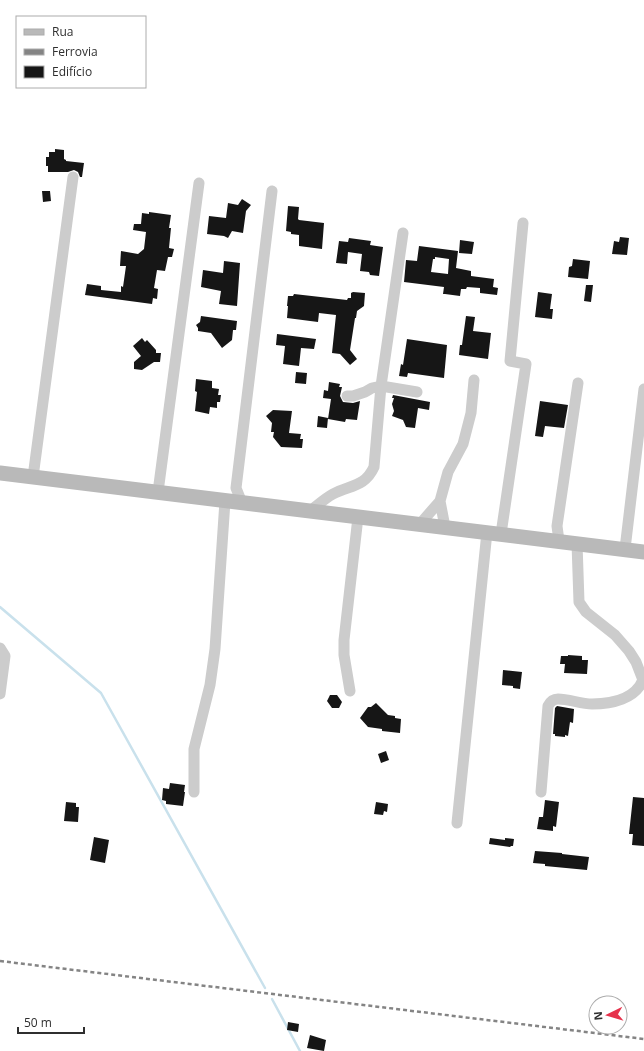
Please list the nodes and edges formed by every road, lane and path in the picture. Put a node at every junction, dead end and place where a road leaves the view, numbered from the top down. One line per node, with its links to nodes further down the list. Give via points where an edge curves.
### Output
1 (73, 177): 13 (street)
2 (199, 182): 15 (street)
3 (272, 191): 14 (street)
4 (523, 223): 23 (street, via 510,361 526,364)
5 (403, 233): 8 (street)
6 (474, 380): 17 (street, via 469,426 463,444 448,472)
7 (578, 383): 24 (street, via 557,526)
8 (381, 386): 10 (street); 11 (street); 19 (street, via 371,473 360,484 334,493)
9 (644, 389): 26 (street)
10 (417, 392)
11 (347, 396)
12 (0, 473): 13 (street)
13 (33, 477): 15 (street)
14 (236, 488): 16 (street); 18 (street)
15 (158, 492): 16 (street)
16 (224, 501): 18 (street); 31 (street, via 215,649 210,685 194,749)
17 (440, 501): 21 (street); 22 (street)
18 (242, 503): 19 (street)
19 (310, 511): 20 (street)
20 (358, 517): 21 (street); 29 (street, via 344,640)
21 (420, 524): 22 (street)
22 (445, 526): 23 (street)
23 (494, 533): 24 (street); 33 (street)
24 (552, 540): 25 (street)
25 (577, 544): 26 (street); 32 (street, via 579,602 586,612 629,651 643,680 640,688 632,695 614,702 592,704 557,699 551,701 548,706)
26 (625, 549): 27 (street)
27 (644, 552)
28 (0, 648): 30 (street, via 6,656)
29 (350, 691)
30 (0, 694)
31 (194, 792)
32 (541, 792)
33 (457, 823)

